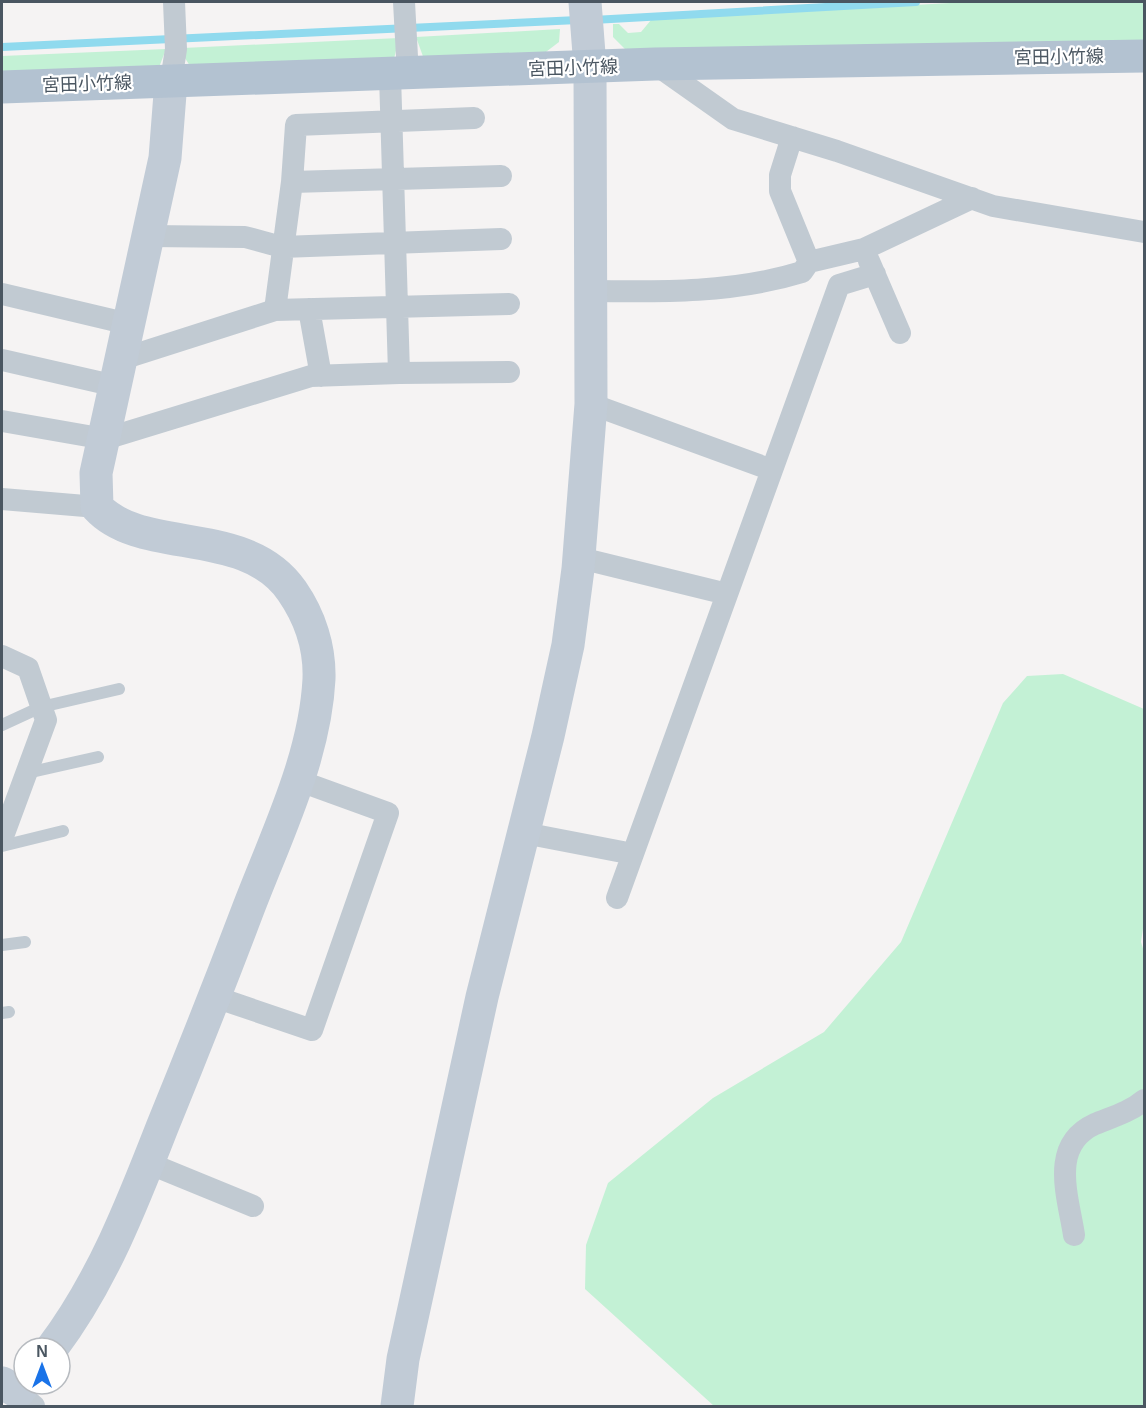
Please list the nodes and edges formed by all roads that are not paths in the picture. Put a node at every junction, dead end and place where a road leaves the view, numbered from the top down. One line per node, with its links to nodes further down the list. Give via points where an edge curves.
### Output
1 (585, 2): 7 (street)
2 (405, 6): 8 (street, via 406,37)
3 (175, 11): 6 (street)
4 (1144, 56): 5 (main road, 宮田小竹線)
5 (655, 64): 7 (main road, 宮田小竹線); 12 (street, via 733,119)
6 (174, 65): 8 (main road, 宮田小竹線); 9 (main road, 宮田小竹線); 18 (street, via 165,158)
7 (590, 67): 8 (main road, 宮田小竹線); 25 (street)
8 (399, 75): 11 (street)
9 (2, 87)
10 (474, 118): 11 (street)
11 (391, 121): 14 (street); 15 (street, via 296,124)
12 (792, 137): 16 (street); 23 (street, via 780,175 780,191)
13 (501, 176): 14 (street)
14 (393, 179): 15 (street); 20 (street)
15 (292, 182): 21 (street)
16 (972, 198): 17 (street, via 993,206); 22 (street)
17 (1144, 232)
18 (149, 236): 21 (street, via 245,237); 31 (street)
19 (501, 239): 20 (street)
20 (395, 243): 21 (street); 28 (street)
21 (282, 247): 30 (street)
22 (864, 249): 23 (street); 24 (street)
23 (809, 262): 25 (street, via 802,272 735,288)
24 (875, 274): 32 (street); 41 (street, via 839,285)
25 (592, 291): 38 (street)
26 (2, 294): 31 (street)
27 (508, 303): 28 (street)
28 (397, 306): 29 (street); 36 (street)
29 (309, 309): 30 (street); 37 (street)
30 (275, 310): 34 (street)
31 (129, 324): 34 (street)
32 (900, 333)
33 (2, 360): 34 (street)
34 (119, 372): 40 (street)
35 (508, 372): 36 (street)
36 (399, 373): 37 (street)
37 (321, 376): 40 (street)
38 (591, 404): 41 (street); 44 (street)
39 (2, 421): 40 (street)
40 (105, 439): 43 (street, via 96,473)
41 (772, 470): 45 (street)
42 (2, 499): 43 (street)
43 (97, 507): 51 (street, via 106,517 127,527 244,555 274,569 292,590 317,644 319,678 316,711)
44 (580, 558): 45 (street); 54 (street, via 568,645)
45 (727, 594): 57 (street)
46 (2, 656): 48 (street, via 28,668)
47 (119, 689): 48 (lane)
48 (41, 707): 49 (lane); 52 (street, via 46,720)
49 (2, 725)
50 (98, 757): 52 (lane)
51 (297, 780): 61 (street); 61 (street, via 388,813 312,1030)
52 (16, 786): 55 (street)
53 (63, 831): 56 (lane)
54 (524, 833): 57 (street); 67 (street, via 482,998 403,1359)
55 (2, 839)
56 (2, 846)
57 (633, 854): 58 (street)
58 (617, 898)
59 (25, 942): 60 (lane)
60 (2, 945)
61 (214, 997): 63 (street)
62 (1144, 1100): 65 (street, via 1081,1131 1065,1154)
63 (148, 1163): 64 (street); 66 (street, via 99,1275)
64 (253, 1206)
65 (1074, 1235)
66 (60, 1336)
67 (397, 1407)

